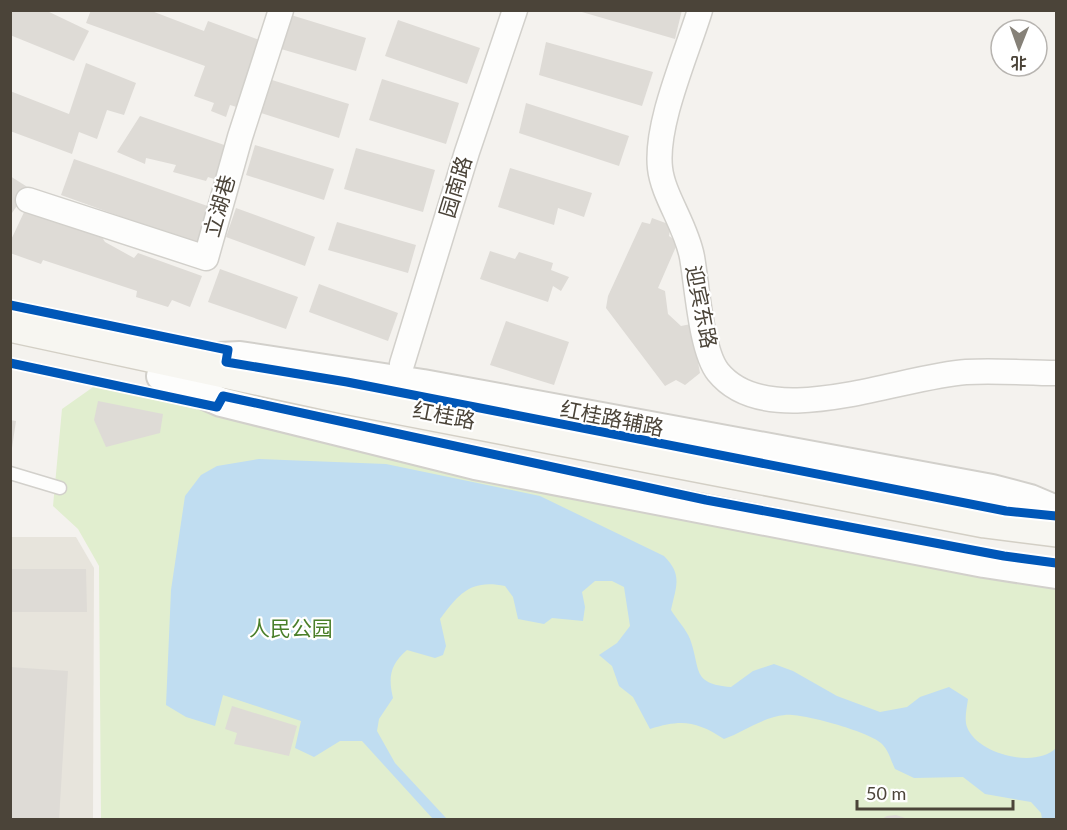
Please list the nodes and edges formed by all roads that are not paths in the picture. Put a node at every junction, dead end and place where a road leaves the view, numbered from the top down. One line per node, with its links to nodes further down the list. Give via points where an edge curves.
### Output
1 (281, 10): 4 (street, 立湖巷, via 206,258)
2 (515, 10): 7 (street, 园南路, via 466,152)
3 (700, 10): 9 (street, 迎宾东路, via 663,126 660,168 689,242 702,325 717,371 734,386 755,395 806,400 837,398 966,372)
4 (28, 200)
5 (10, 325): 8 (main road, 红桂路)
6 (10, 347): 8 (main road, 红桂路)
7 (402, 364)
8 (162, 367): 10 (main road, 红桂路)
9 (1056, 373)
10 (343, 403): 13 (street, 红桂路辅路, via 468,392 992,489); 14 (main road, 红桂路, via 985,521); 15 (main road, 红桂路, via 903,524); 16 (street, via 475,465)
11 (10, 473): 12 (lane)
12 (60, 488)
13 (1056, 510)
14 (1056, 530)
15 (1056, 549)
16 (1056, 574)

